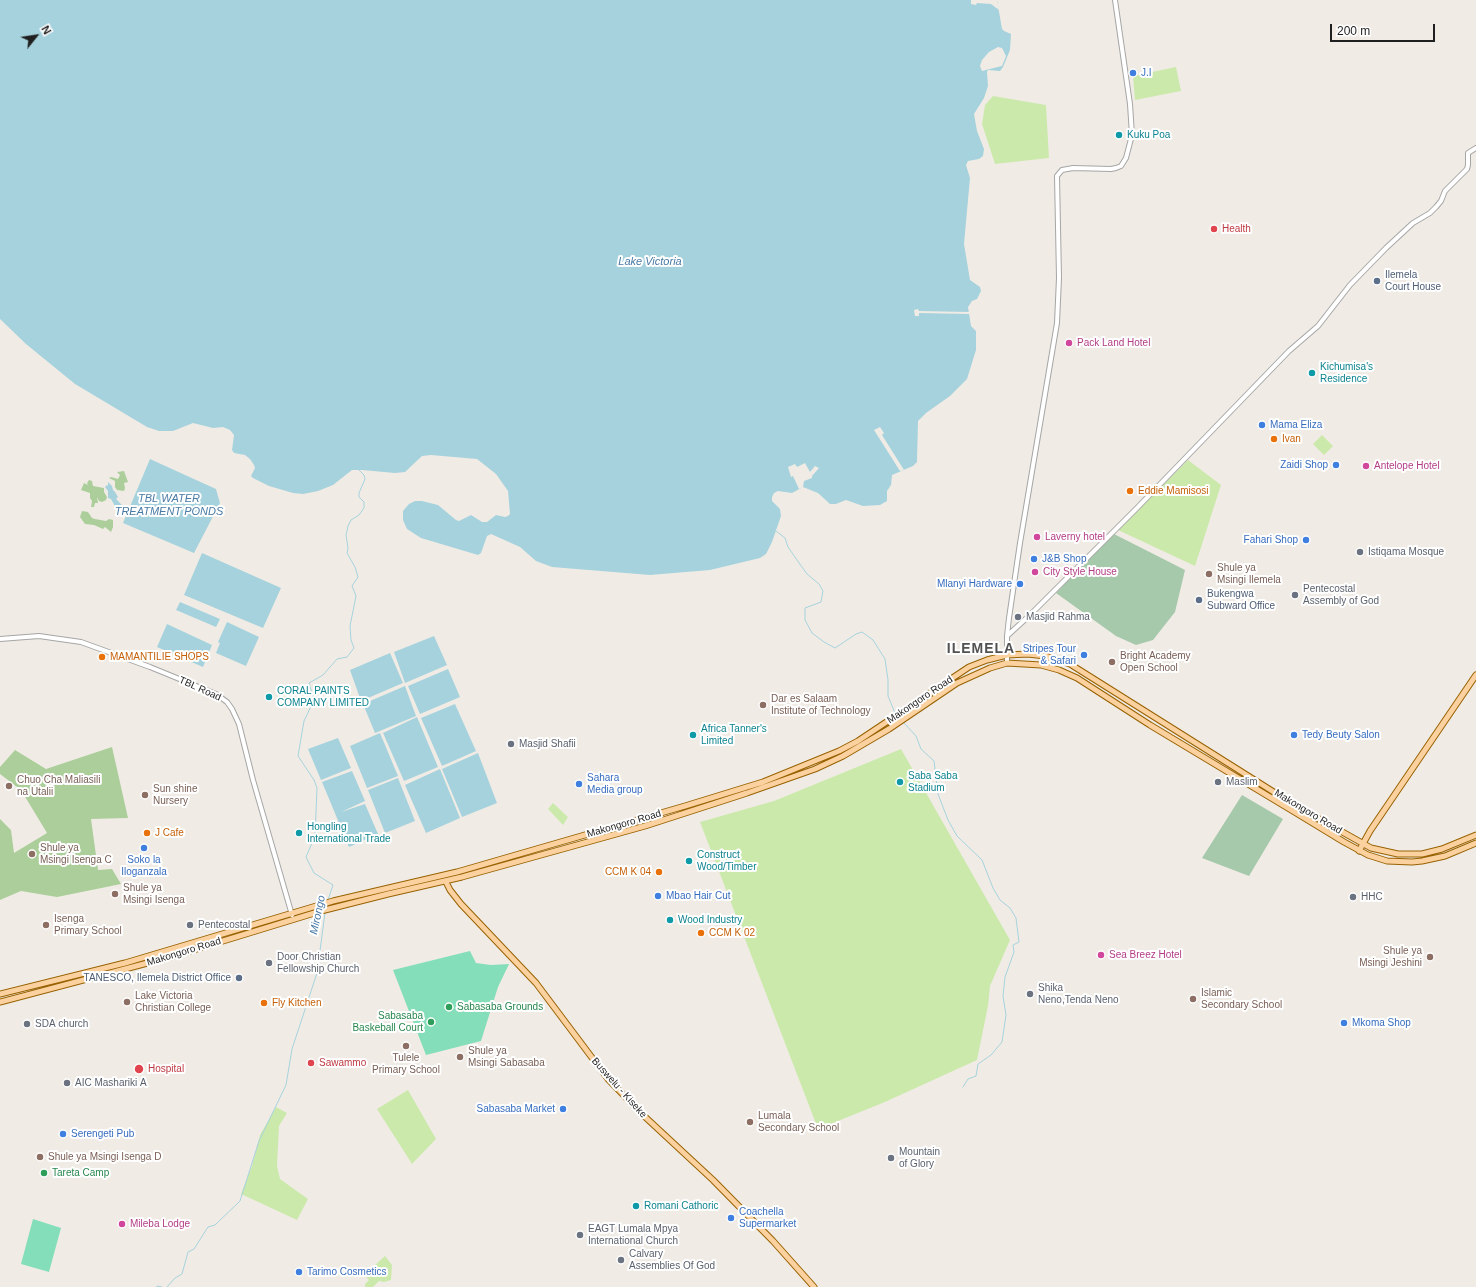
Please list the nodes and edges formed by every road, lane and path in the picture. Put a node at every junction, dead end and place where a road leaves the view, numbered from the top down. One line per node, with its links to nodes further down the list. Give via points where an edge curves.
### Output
1 (1115, 0): 3 (street, via 1130,104 1130,145 1124,162 1116,168 1072,168 1062,170 1057,176 1057,323)
2 (1476, 148): 3 (street, via 1468,153 1467,169 1450,186 1436,207 1413,223 1386,248 1350,285 1318,326 1289,351 1137,508)
3 (1007, 636): 5 (street)
4 (0, 640): 14 (street, TBL Road, via 39,636 81,642 216,694 227,702 239,724)
5 (1007, 655): 6 (street); 10 (main road, Makongoro Road, via 1045,656 1070,664 1296,806); 12 (main road, Makongoro Road, via 969,667 840,751 763,782 554,845)
6 (1008, 663): 11 (main road, Makongoro Road, via 1041,665 1077,678); 13 (main road, Makongoro Road, via 957,683 889,729 827,764 741,796 645,826)
7 (1476, 675): 10 (main road)
8 (1476, 836): 10 (main road, Makongoro Road, via 1422,854 1389,853)
9 (1476, 843): 11 (main road, Makongoro Road, via 1445,856 1412,862 1387,860)
10 (1363, 844): 11 (main road)
11 (1359, 851)
12 (439, 876): 13 (street, Buswelu - Kiseke); 14 (main road, Makongoro Road)
13 (446, 882): 15 (main road, Makongoro Road, via 335,907); 18 (main road, Buswelu - Kiseke, via 461,904 544,992 608,1079 713,1180)
14 (291, 913): 15 (street, TBL Road); 16 (main road, Makongoro Road, via 125,963)
15 (293, 920): 17 (main road, Makongoro Road, via 174,956)
16 (0, 994)
17 (0, 1002)
18 (814, 1287)

